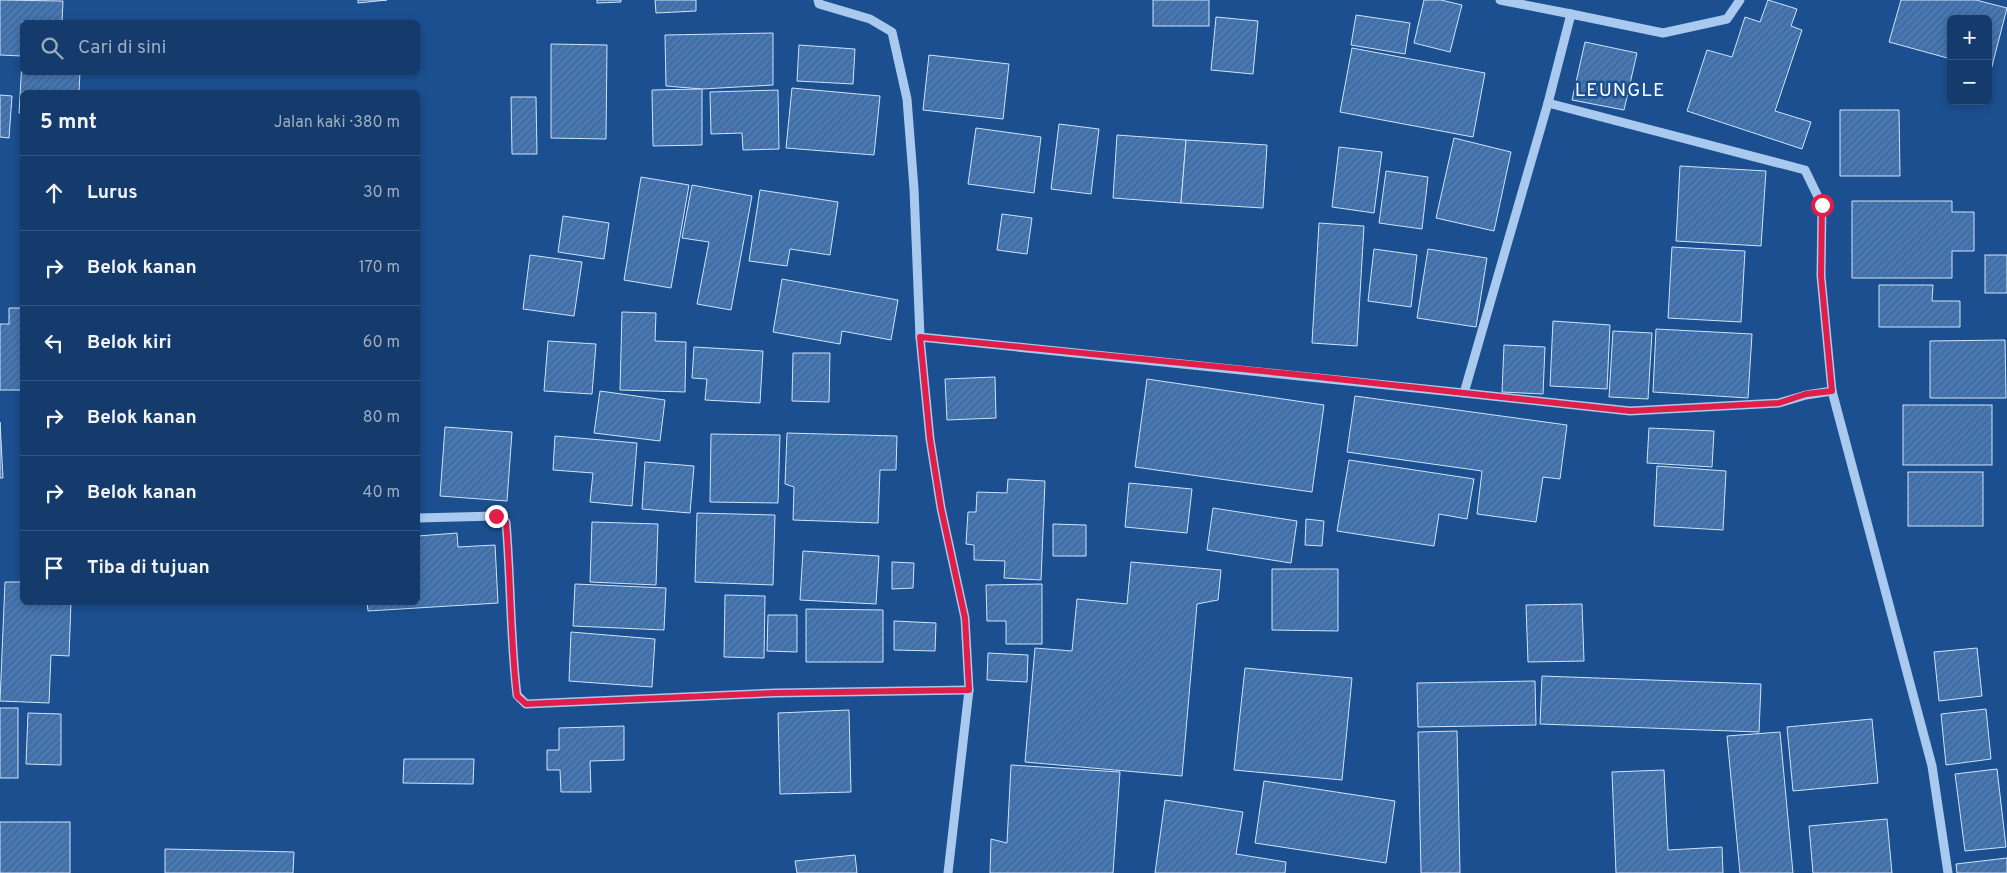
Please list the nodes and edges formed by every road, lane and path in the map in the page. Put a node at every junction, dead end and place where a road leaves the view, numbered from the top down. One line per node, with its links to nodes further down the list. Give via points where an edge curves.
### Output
1 (818, 0): 6 (street, via 819,4 870,19 892,32 906,99 914,189)
2 (1500, 0): 4 (street)
3 (1740, 0): 4 (street, via 1727,18 1663,34)
4 (1571, 14): 5 (street)
5 (1548, 103): 7 (street, via 1805,170 1822,205 1821,276); 8 (street)
6 (920, 337): 8 (street); 10 (street, via 930,439 941,508 965,618)
7 (1832, 391): 8 (street, via 1806,394 1779,403 1630,411); 12 (street, via 1932,766)
8 (1464, 394)
9 (420, 518): 10 (street, via 496,516 506,522 514,672 517,696 526,704 776,693)
10 (969, 690): 11 (street)
11 (948, 873)
12 (1948, 873)

